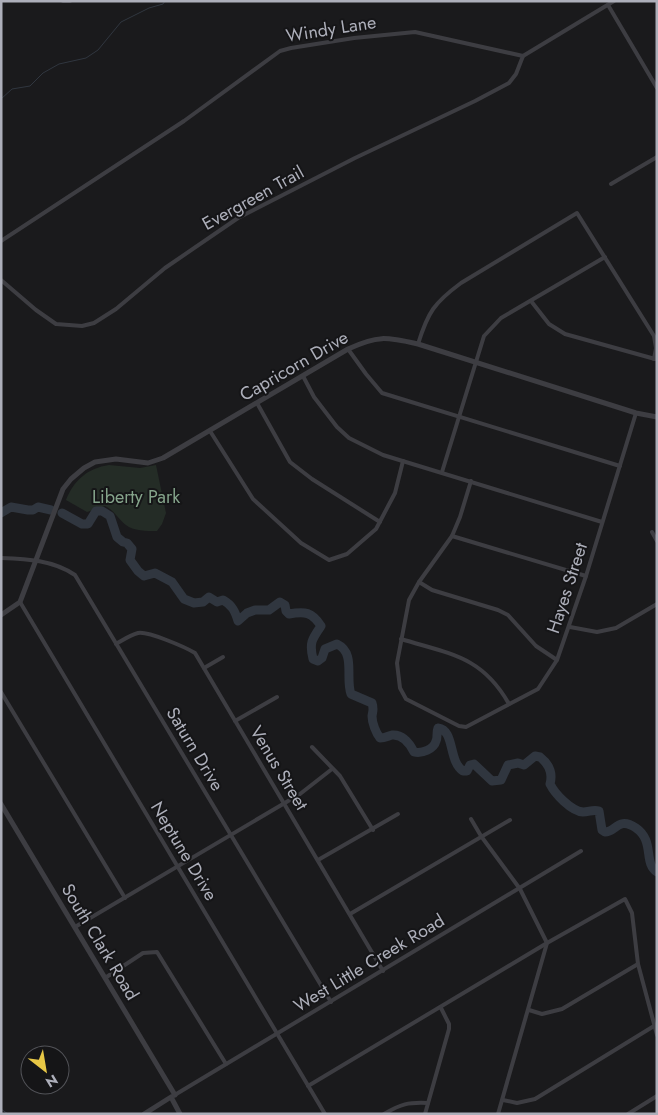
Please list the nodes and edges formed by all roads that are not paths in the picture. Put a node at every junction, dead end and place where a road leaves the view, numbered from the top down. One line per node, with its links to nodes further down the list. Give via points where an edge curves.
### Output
1 (63, 1): 2 (street)
2 (70, 1)
3 (614, 1): 4 (street)
4 (608, 5): 5 (street); 6 (street)
5 (523, 56): 9 (street, Windy Lane, via 415,32 354,38 280,51 184,121); 11 (street, Evergreen Trail, via 509,83 238,218 165,268 94,323 82,326 56,324)
6 (657, 88)
7 (657, 157): 8 (street)
8 (611, 184)
9 (2, 241)
10 (604, 257): 12 (street); 13 (street, via 577,213 460,282 444,295 426,318); 15 (street, via 654,336)
11 (1, 280)
12 (530, 301): 15 (street, via 549,324 565,334); 16 (street, via 501,318 484,336)
13 (418, 344): 14 (street, Capricorn Drive, via 389,338 367,340); 16 (street, Capricorn Drive)
14 (348, 349): 17 (street, Capricorn Drive); 20 (street, via 382,393)
15 (655, 358)
16 (476, 361): 19 (street, Capricorn Drive); 20 (street)
17 (303, 376): 18 (street, Capricorn Drive); 23 (street, via 314,397 348,438)
18 (257, 403): 22 (street, Capricorn Drive); 27 (street, via 290,462)
19 (636, 413): 21 (street, Capricorn Drive); 24 (street, Hayes Street)
20 (458, 416): 24 (street); 25 (street)
21 (657, 417)
22 (210, 431): 27 (street, via 253,499 301,543 329,560 347,554); 33 (street, Capricorn Drive, via 148,463 116,459 95,462 84,468 63,489)
23 (403, 461): 25 (street); 27 (street, via 395,493)
24 (620, 466): 28 (street, Hayes Street)
25 (442, 472): 26 (street)
26 (471, 481): 28 (street); 30 (street)
27 (380, 522)
28 (602, 522): 34 (street, Hayes Street)
29 (652, 532): 31 (street)
30 (452, 536): 34 (street); 35 (street)
31 (657, 541)
32 (1, 558): 33 (street, Saturn Drive)
33 (36, 560): 36 (street, Capricorn Drive); 41 (street, Saturn Drive, via 75,575)
34 (586, 576): 39 (street, Hayes Street)
35 (419, 582): 40 (street, via 409,600); 43 (street, via 432,590 508,615 536,646)
36 (20, 602): 38 (street); 61 (street, Neptune Drive)
37 (657, 604): 39 (street, via 616,628 597,632)
38 (1, 615)
39 (570, 627): 43 (street, Hayes Street)
40 (401, 639): 47 (street, via 464,658 493,681); 47 (street, Hayes Street, via 397,663 400,688 406,698 466,727)
41 (116, 644): 44 (street, Venus Street, via 132,635 146,634 187,648 195,653); 57 (street, Saturn Drive)
42 (223, 657): 44 (street)
43 (557, 660): 47 (street, Hayes Street, via 538,689)
44 (204, 668): 48 (street, Venus Street)
45 (1, 692): 63 (street)
46 (277, 697): 48 (street)
47 (509, 704)
48 (235, 721): 51 (street, Venus Street)
49 (312, 747): 50 (street)
50 (332, 768): 51 (street); 56 (street)
51 (283, 803): 57 (street); 60 (street, Venus Street)
52 (1, 804): 65 (street, South Clark Road)
53 (398, 814): 56 (street)
54 (472, 820): 58 (street)
55 (510, 820): 58 (street)
56 (373, 830): 60 (street)
57 (230, 835): 61 (street); 70 (street, Saturn Drive)
58 (481, 836): 62 (street); 64 (street)
59 (581, 851): 62 (street, West Little Creek Road)
60 (318, 860): 64 (street, Venus Street)
61 (177, 866): 63 (street); 74 (street, Neptune Drive)
62 (520, 888): 66 (street); 68 (street, West Little Creek Road)
63 (125, 898): 65 (street)
64 (350, 914): 68 (street, Venus Street)
65 (75, 927): 69 (street, South Clark Road)
66 (547, 943): 67 (street, via 625,899 632,912); 71 (street); 72 (street)
67 (638, 964): 72 (street, via 562,1009 542,1014); 73 (street)
68 (383, 971): 70 (street, West Little Creek Road)
69 (105, 978): 76 (street, via 143,953 157,952); 78 (street, South Clark Road)
70 (331, 1002): 74 (street, West Little Creek Road)
71 (441, 1008): 77 (street); 81 (street, via 449,1029)
72 (529, 1010): 80 (street)
73 (654, 1026): 75 (street); 80 (street, via 535,1099 517,1103)
74 (277, 1034): 76 (street, West Little Creek Road); 77 (street, Neptune Drive)
75 (657, 1035)
76 (226, 1064): 78 (street, West Little Creek Road)
77 (308, 1086): 84 (street, Neptune Drive)
78 (173, 1096): 82 (street); 83 (street, South Clark Road)
79 (657, 1096): 88 (street)
80 (503, 1100): 87 (street)
81 (428, 1103): 85 (street, via 410,1102); 86 (street)
82 (144, 1114)
83 (180, 1114)
84 (325, 1114)
85 (384, 1114)
86 (425, 1114)
87 (498, 1114)
88 (628, 1114)

